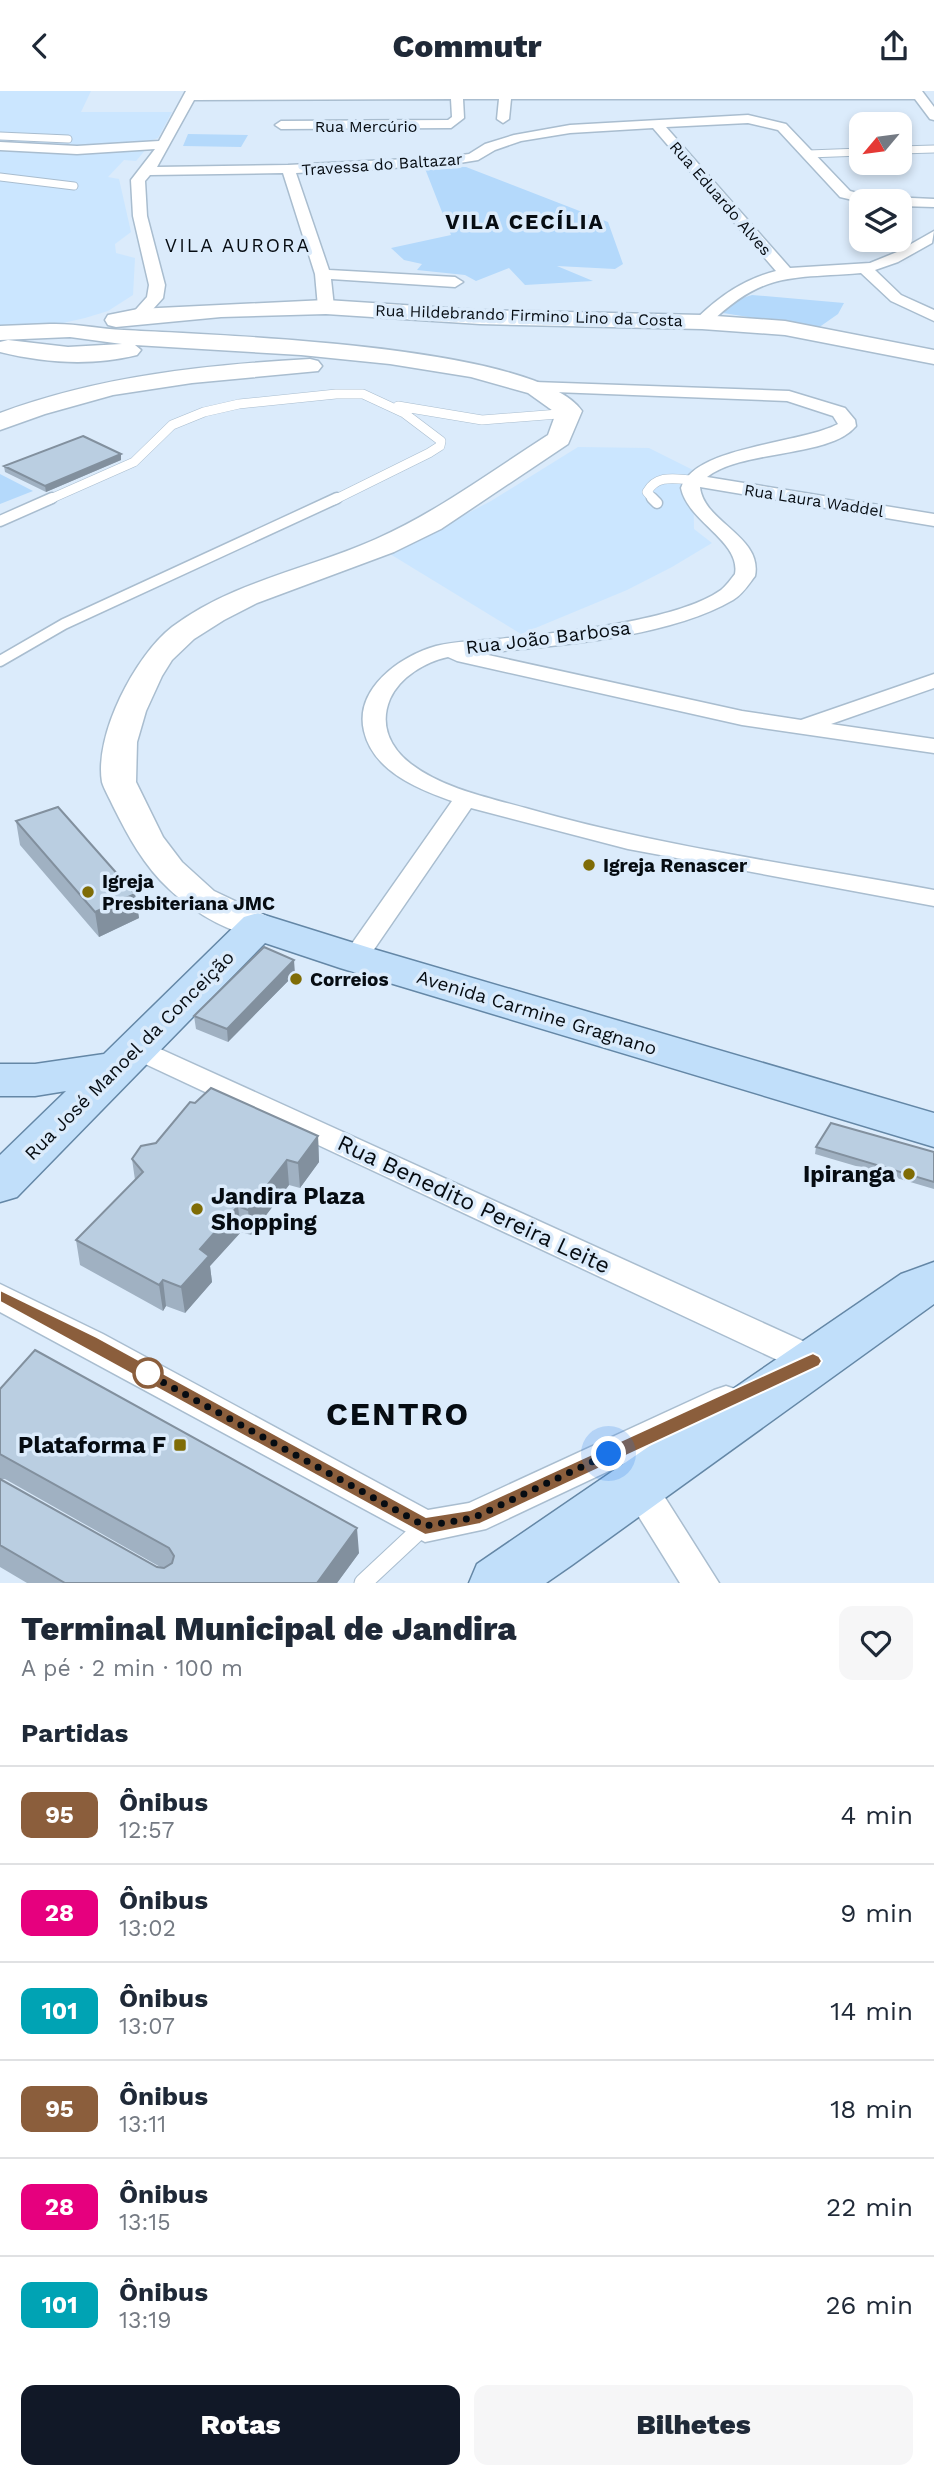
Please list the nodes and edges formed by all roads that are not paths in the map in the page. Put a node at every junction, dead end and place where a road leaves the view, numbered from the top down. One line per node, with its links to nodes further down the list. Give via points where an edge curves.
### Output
1 (191, 93): 2 (street); 11 (street)
2 (456, 93): 4 (street); 8 (street, Rua Mercúrio, via 458,118 451,124)
3 (918, 93): 4 (street); 5 (street)
4 (505, 95): 6 (street)
5 (934, 116)
6 (503, 119)
7 (655, 123): 16 (street, Travessa do Baltazar, via 735,119 775,123); 17 (street, Travessa do Baltazar, via 529,136 464,159); 24 (street, Rua Eduardo Alves)
8 (281, 125)
9 (0, 136): 10 (lane)
10 (68, 139)
11 (164, 145): 12 (street, via 77,150); 18 (street)
12 (0, 146)
13 (934, 149): 14 (lane)
14 (912, 150)
15 (849, 152): 16 (lane)
16 (809, 154): 21 (street, via 845,194)
17 (288, 169): 18 (street, Travessa do Baltazar); 25 (street)
18 (145, 171): 30 (street, via 137,192 157,285 155,298)
19 (0, 177): 20 (lane)
20 (74, 186)
21 (934, 203)
22 (934, 235): 23 (street)
23 (865, 269): 24 (street); 28 (street, via 896,299)
24 (786, 273): 29 (street, via 740,289)
25 (323, 274): 26 (street); 27 (street)
26 (455, 282)
27 (326, 307): 29 (street, Rua Hildebrando Firmino Lino da Costa, via 491,317); 30 (street, Rua Hildebrando Firmino Lino da Costa)
28 (934, 316)
29 (702, 321): 39 (street, Rua Hildebrando Firmino Lino da Costa, via 785,328)
30 (123, 324): 31 (street); 33 (street); 38 (street, via 102,348)
31 (62, 331): 32 (street); 37 (street, via 39,339)
32 (0, 333)
33 (202, 342): 34 (street); 38 (street)
34 (248, 344): 35 (street); 42 (street, via 259,356)
35 (287, 345): 40 (street, via 370,353); 41 (street, via 293,356)
36 (0, 346): 37 (street)
37 (33, 352): 38 (street)
38 (85, 356)
39 (934, 357)
40 (436, 366): 41 (street); 43 (street)
41 (275, 368): 42 (street)
42 (233, 371): 46 (street, via 110,390)
43 (534, 387): 45 (street, via 565,403); 47 (street, via 789,396 839,412 846,419 847,426 839,432 722,463)
44 (386, 403): 45 (lane, via 482,420); 50 (lane, via 347,393 232,406 197,415 172,425 134,462); 52 (lane, via 434,433 440,446 79,618)
45 (571, 413): 58 (street, Avenida Carmine Gragnano, via 570,430 559,439 431,523 215,614 183,633 160,654 146,676 121,742 119,782 146,838 169,870 201,899)
46 (0, 422)
47 (693, 480): 48 (lane, via 664,478 652,483 647,492); 49 (street, Rua Laura Waddel); 51 (street, Rua João Barbosa, via 693,501 732,540 745,561 746,575 724,598 677,617 641,625)
48 (657, 503)
49 (934, 520)
50 (0, 521)
51 (443, 651): 54 (street, via 742,718); 56 (street, Rua João Barbosa, via 421,657 393,677 376,705 374,734 381,748 413,775)
52 (0, 661)
53 (934, 681): 54 (street)
54 (805, 725): 55 (street)
55 (934, 746)
56 (466, 798): 57 (street, Rua João Barbosa, via 623,843); 59 (street)
57 (934, 898)
58 (258, 926): 59 (main road, Avenida Carmine Gragnano); 60 (main road, Rua José Manoel da Conceição)
59 (355, 958): 62 (main road, Avenida Carmine Gragnano)
60 (126, 1057): 61 (main road, via 36,1080); 63 (main road, Rua José Manoel da Conceição); 66 (street, Rua Benedito Pereira Leite)
61 (0, 1080)
62 (934, 1130)
63 (7, 1165)
64 (929, 1281): 66 (main road)
65 (0, 1297): 68 (street)
66 (813, 1361): 67 (main road); 68 (street, via 473,1518)
67 (639, 1487): 70 (main road); 71 (street)
68 (425, 1526): 69 (lane)
69 (362, 1583)
70 (498, 1583)
71 (701, 1583)

